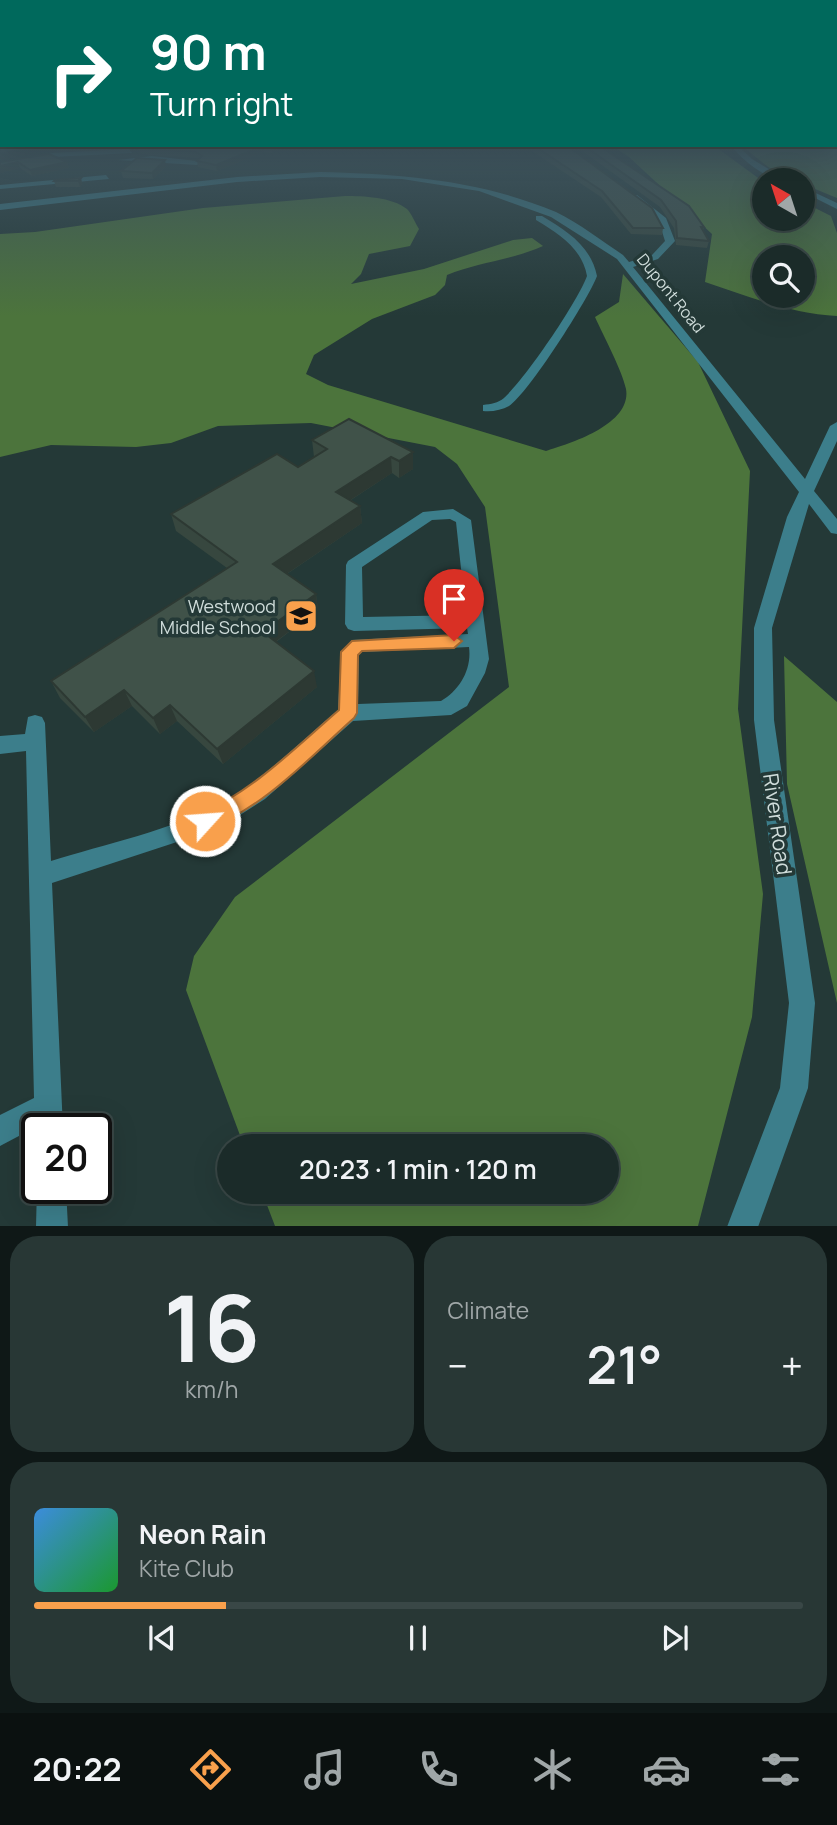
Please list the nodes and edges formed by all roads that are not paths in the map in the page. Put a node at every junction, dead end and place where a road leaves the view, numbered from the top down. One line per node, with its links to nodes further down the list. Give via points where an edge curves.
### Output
1 (51, 202): 5 (street, Dupont Road)
2 (517, 202): 4 (street, Dupont Road)
3 (641, 202): 6 (street, via 662,218 670,236 667,247 656,257)
4 (531, 206): 6 (street, Dupont Road, via 588,232); 7 (street, via 532,213 582,251 593,278 509,400)
5 (0, 208)
6 (628, 266): 9 (street, Dupont Road)
7 (488, 408)
8 (837, 426): 9 (street, River Road)
9 (805, 491): 10 (street, Dupont Road); 20 (street, River Road, via 763,628 762,675 802,1003 794,1088)
10 (837, 528)
11 (477, 631): 11 (street, via 354,624 354,565 428,515 453,514 463,520); 12 (street, via 480,659 460,701 444,709); 12 (street, via 358,645 350,652)
12 (348, 713): 14 (street, via 257,792 226,812)
13 (0, 745): 14 (street, via 36,732)
14 (40, 876): 15 (street)
15 (48, 1113)
16 (21, 1125): 17 (street)
17 (0, 1131)
18 (51, 1204): 19 (street)
19 (52, 1226)
20 (742, 1226)

